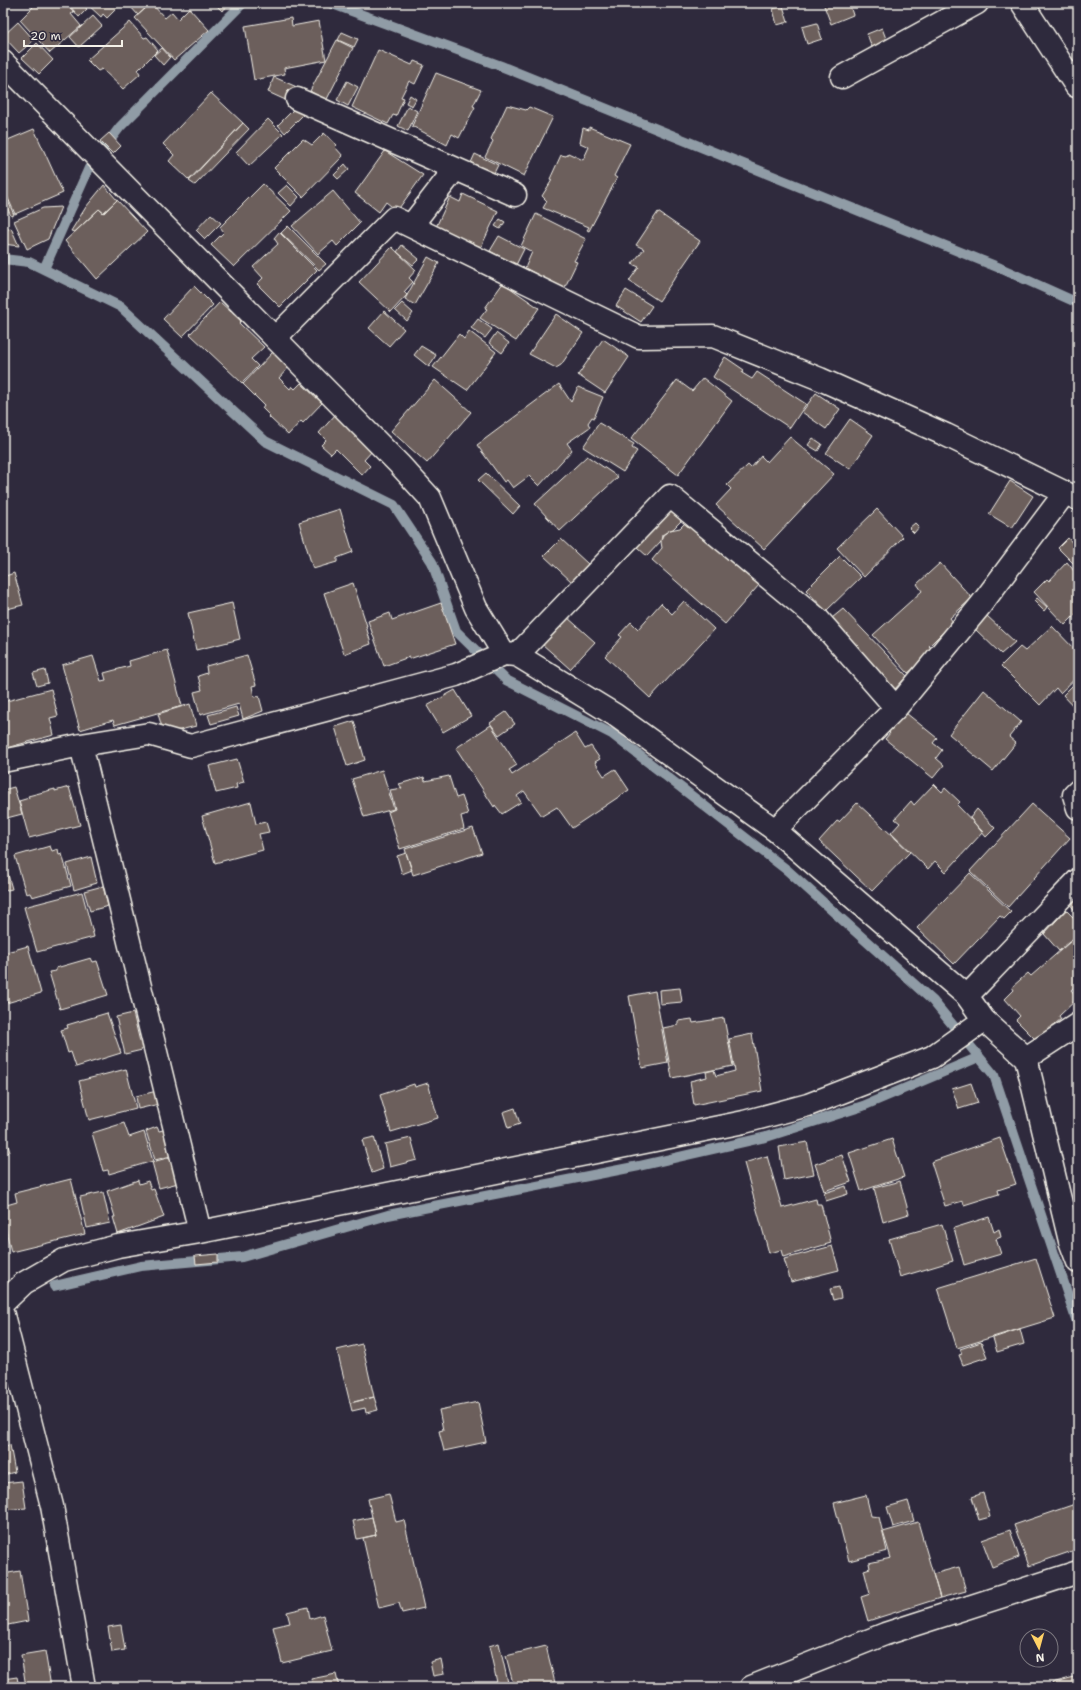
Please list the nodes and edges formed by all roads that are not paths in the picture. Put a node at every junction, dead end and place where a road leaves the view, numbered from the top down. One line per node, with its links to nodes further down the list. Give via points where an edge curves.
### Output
1 (977, 3): 4 (street)
2 (1022, 3): 5 (street, via 1076,86)
3 (3, 62): 10 (street)
4 (842, 76)
5 (1078, 84)
6 (297, 99): 7 (street)
7 (455, 169): 8 (street); 9 (street)
8 (515, 195)
9 (411, 226): 10 (street, via 394,218); 11 (street, via 639,337 713,336 820,379 946,435)
10 (275, 338): 12 (street, via 430,498 476,608)
11 (1071, 496): 13 (street)
12 (511, 654): 13 (street, via 670,496 818,619); 14 (street, via 456,674 191,746 149,734); 18 (street, via 615,715)
13 (896, 708): 18 (street)
14 (81, 745): 15 (street); 24 (street)
15 (3, 761)
16 (1078, 791): 17 (street, via 1074,795)
17 (1078, 808)
18 (775, 830): 20 (street)
19 (1078, 880): 20 (street)
20 (967, 996): 21 (street)
21 (984, 1020): 23 (street); 24 (street, via 932,1057 808,1105 744,1122)
22 (1078, 1024): 23 (street)
23 (1026, 1058): 25 (street, via 1070,1241)
24 (200, 1232): 26 (street, via 118,1246 64,1260 24,1284)
25 (1078, 1262)
26 (3, 1303)
27 (3, 1315): 29 (street, via 52,1506)
28 (1078, 1572): 30 (street, via 885,1634)
29 (84, 1687)
30 (751, 1687)

